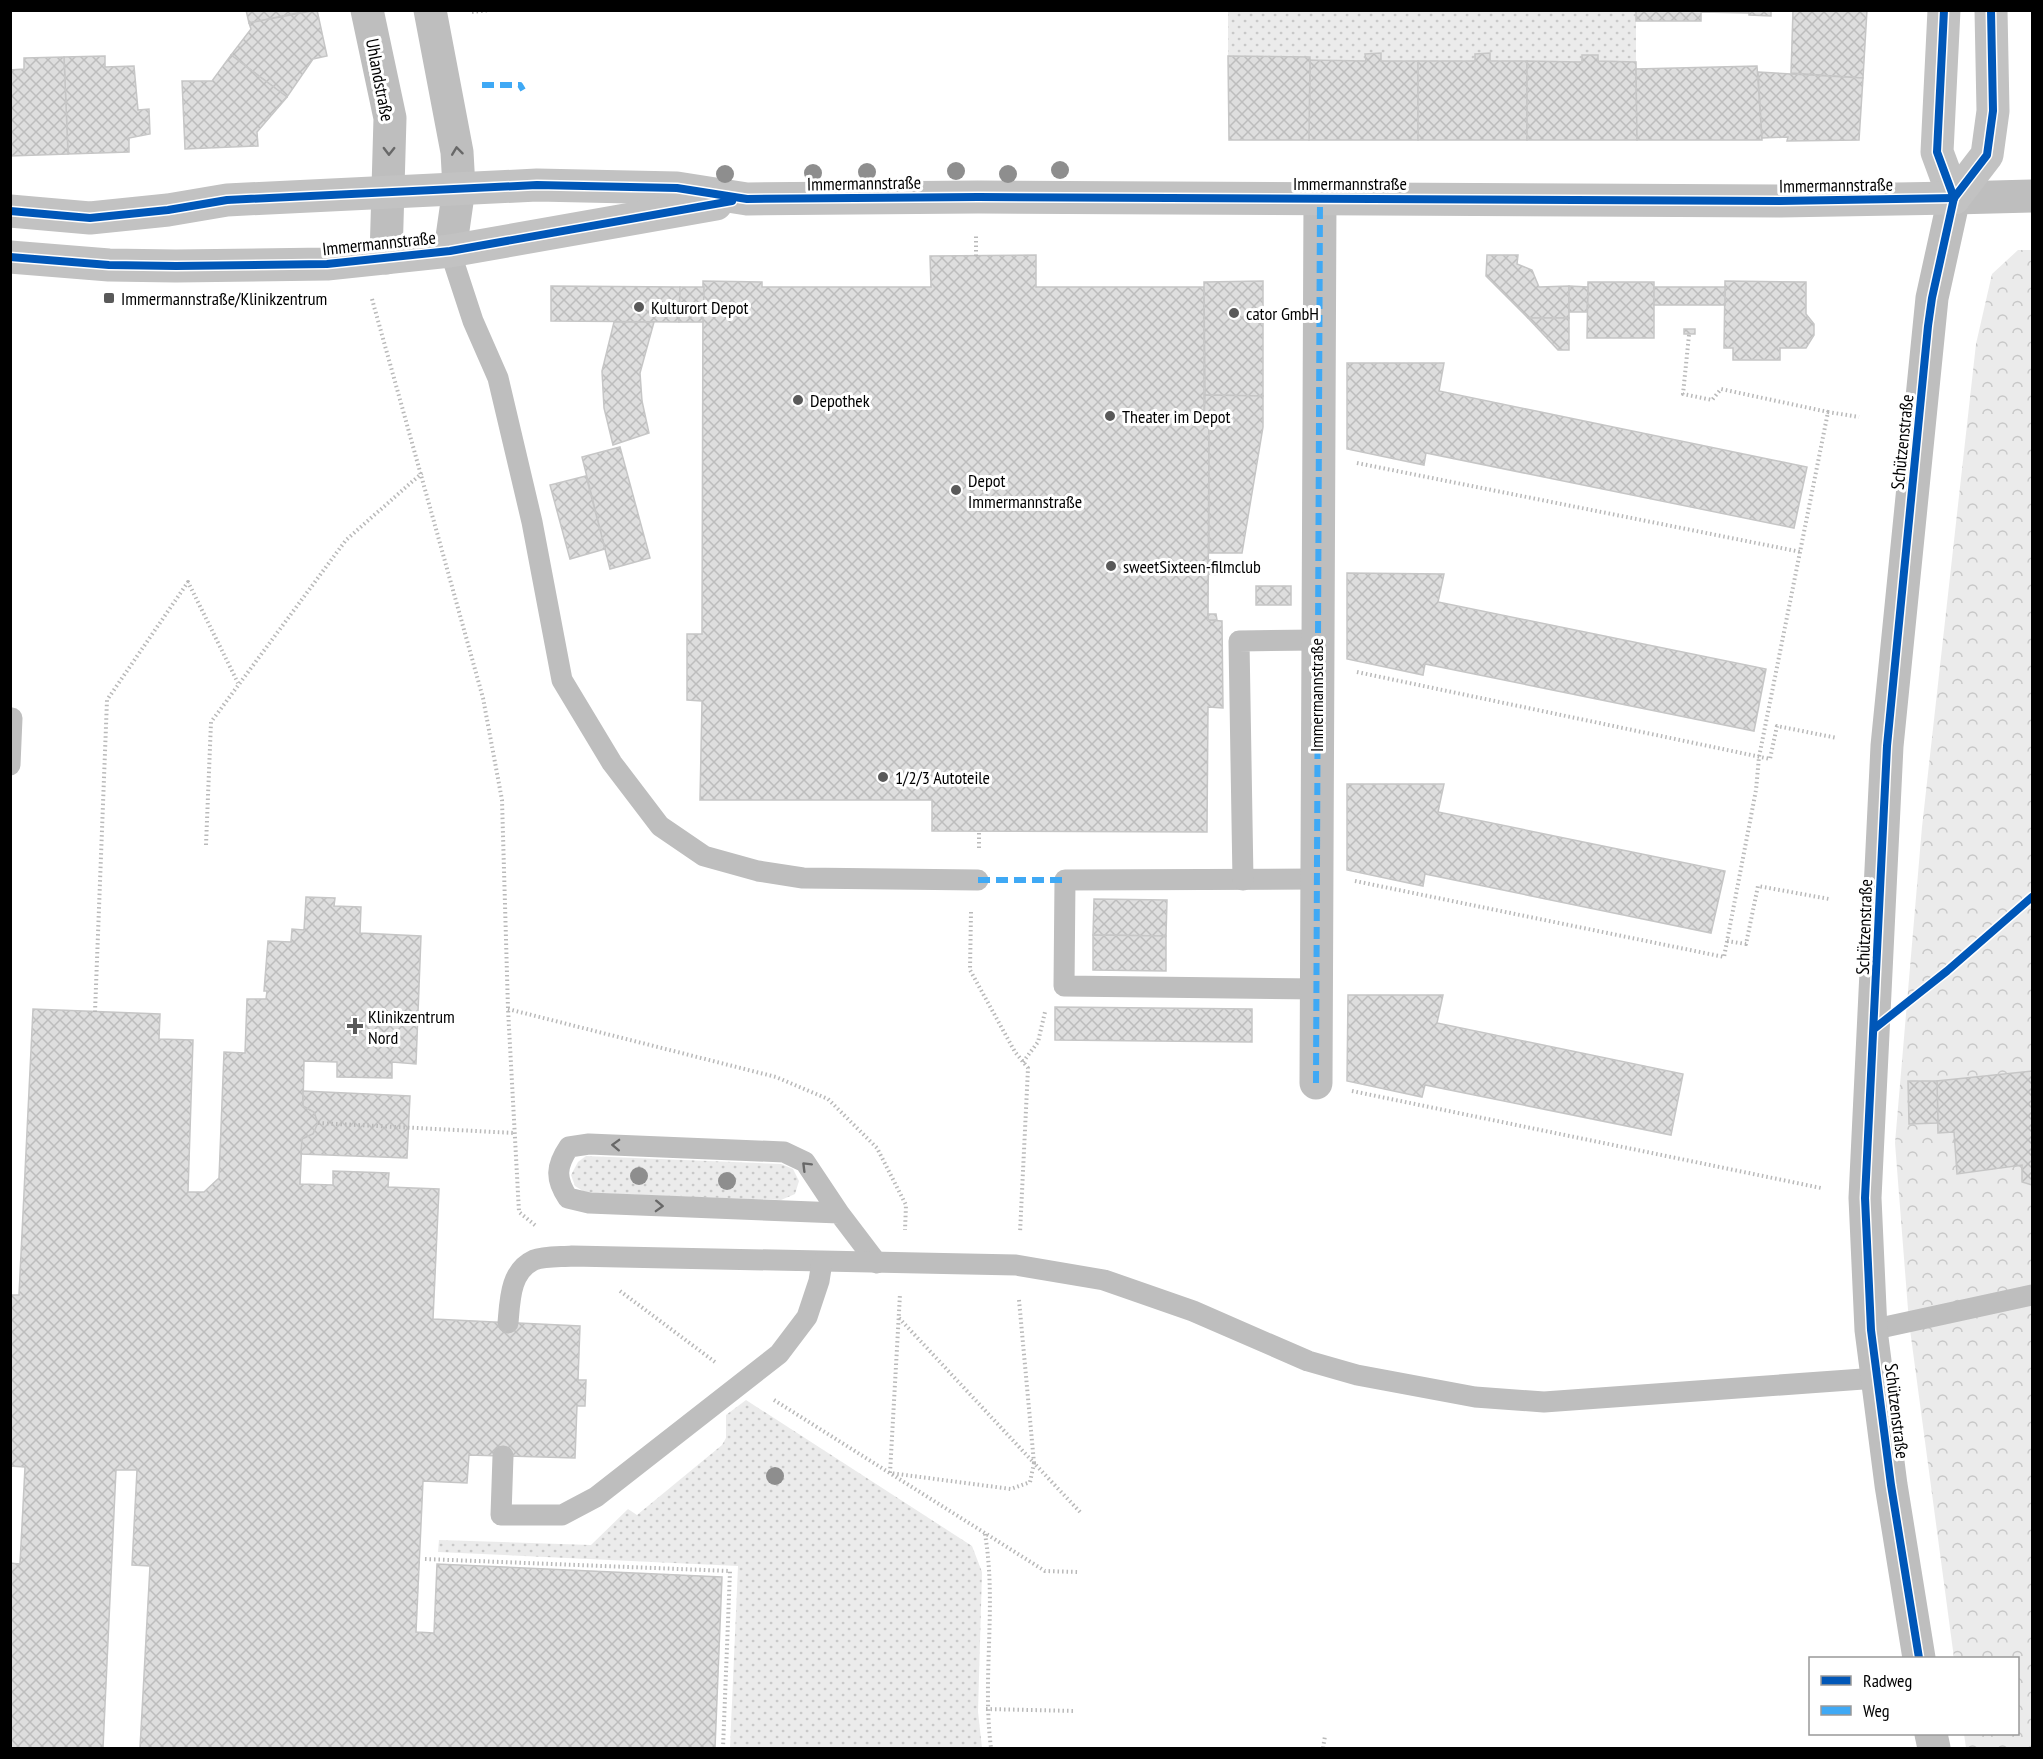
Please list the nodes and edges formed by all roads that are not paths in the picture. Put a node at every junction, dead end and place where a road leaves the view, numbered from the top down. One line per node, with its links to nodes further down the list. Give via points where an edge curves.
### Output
1 (367, 10): 6 (street, Uhlandstraße, one-way to 6, via 390,118)
2 (430, 10): 5 (street, one-way to 2, via 458,152)
3 (1944, 10): 9 (street, via 1938,152)
4 (1991, 10): 9 (street, Schützenstraße, via 1993,111 1987,155)
5 (459, 188): 6 (street, Immermannstraße); 10 (street, Immermannstraße, via 677,188); 12 (street)
6 (388, 191): 11 (street, Immermannstraße, via 227,200 90,218); 14 (street, Uhlandstraße)
7 (2032, 196): 9 (street)
8 (1320, 198): 9 (street, Immermannstraße); 10 (street, Immermannstraße); 15 (street, Immermannstraße)
9 (1954, 198): 28 (street, Schützenstraße, via 1932,298 1887,746 1865,1198)
10 (747, 199): 12 (street, Immermannstraße)
11 (10, 211)
12 (450, 250): 14 (street, Immermannstraße); 19 (lane, via 472,321 498,378 532,522 562,680 612,763 660,826 704,856 758,871 803,878)
13 (10, 257): 14 (street, Immermannstraße, via 176,266 304,265)
14 (373, 259)
15 (1316, 652): 18 (street, Immermannstraße); 20 (lane, via 1239,641)
16 (12, 718): 17 (lane)
17 (10, 765)
18 (1317, 879): 20 (lane); 21 (street, Immermannstraße)
19 (978, 880)
20 (1243, 880): 21 (lane, via 1065,879 1064,986)
21 (1318, 989): 22 (street, Immermannstraße)
22 (1316, 1083)
23 (839, 1213): 23 (lane, one-way to 23, via 806,1162 784,1152 589,1144 569,1147 558,1162 559,1184 568,1198 589,1203); 25 (lane)
24 (822, 1262): 25 (lane); 27 (lane, via 572,1256 534,1260 518,1274 510,1296); 30 (lane, via 807,1317 779,1354 596,1497 562,1515 501,1515)
25 (877, 1263): 29 (lane, via 1016,1265 1104,1280 1193,1311 1308,1361 1357,1375 1475,1397 1544,1402)
26 (2032, 1295): 28 (lane)
27 (508, 1323)
28 (1871, 1330): 29 (street, Schützenstraße)
29 (1877, 1378): 31 (street, Schützenstraße)
30 (504, 1456)
31 (1919, 1657)

